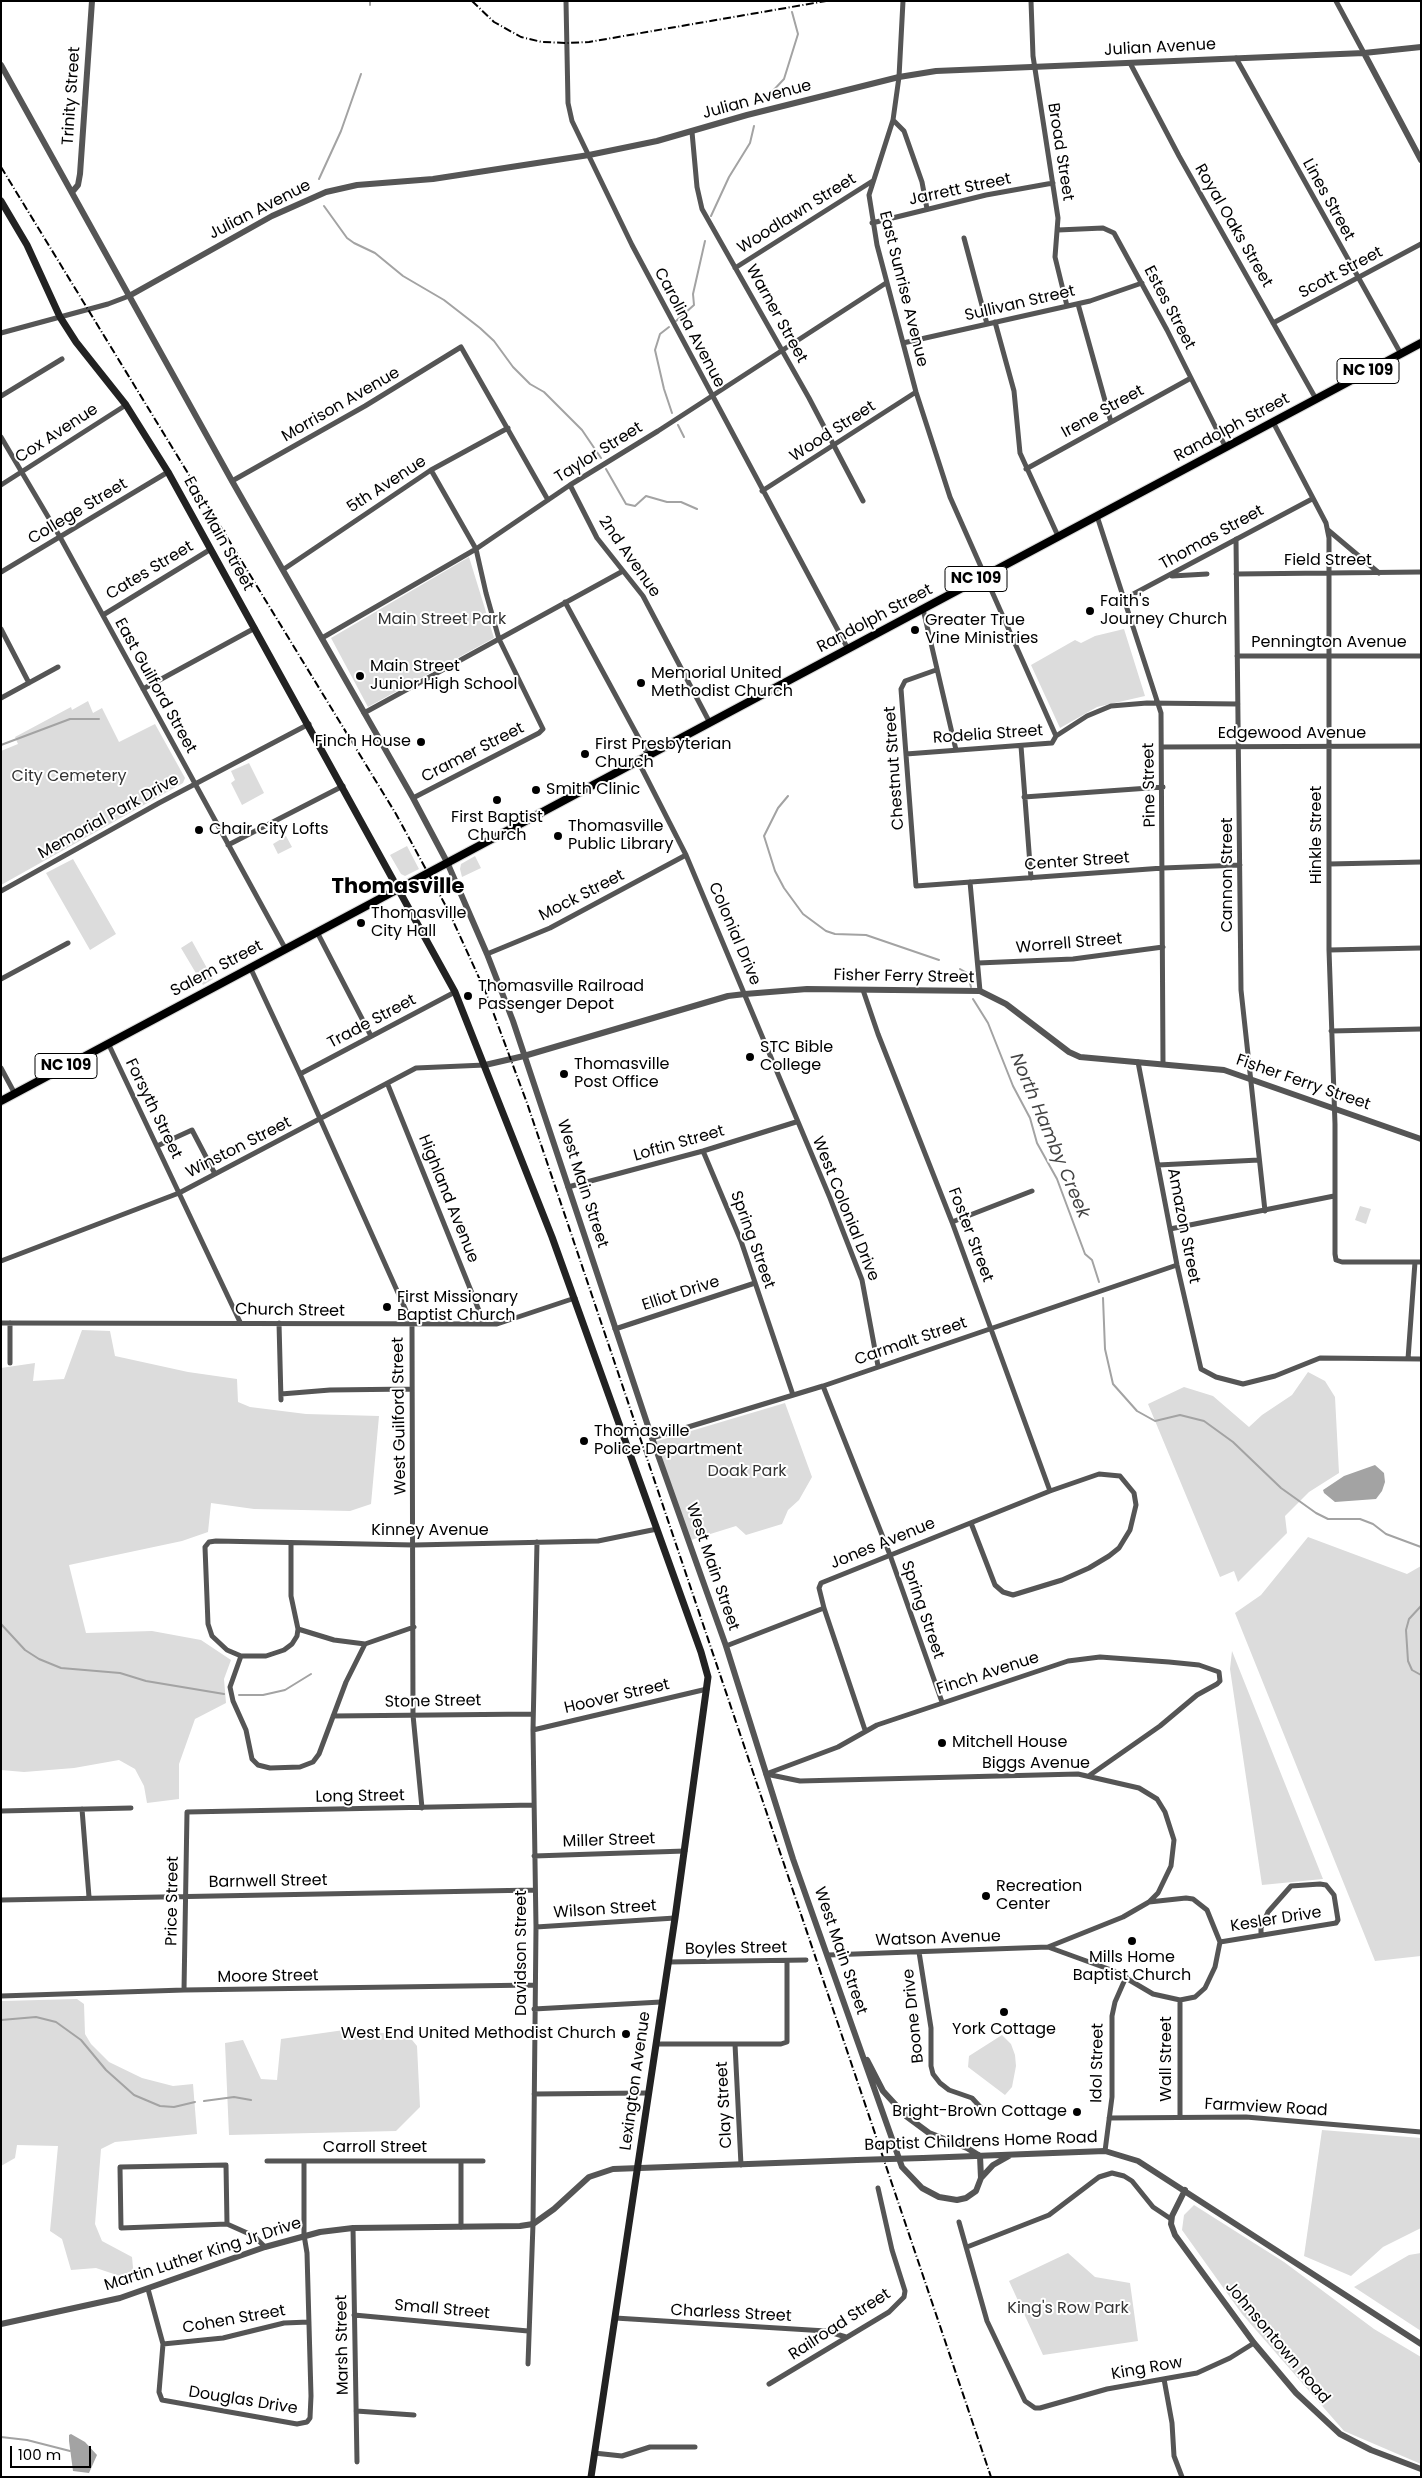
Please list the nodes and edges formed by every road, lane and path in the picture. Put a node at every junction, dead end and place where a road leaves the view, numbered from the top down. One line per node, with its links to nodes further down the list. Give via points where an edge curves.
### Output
1 (92, 1): 19 (street, Trinity Street, via 80,174)
2 (566, 1): 15 (street, Carolina Avenue, via 570,114)
3 (903, 1): 12 (street, East Sunrise Avenue)
4 (1031, 1): 11 (street, Broad Street)
5 (1336, 1): 7 (street)
6 (1421, 47): 7 (street, Julian Avenue)
7 (1364, 53): 8 (street, Julian Avenue); 16 (street)
8 (1236, 58): 9 (street, Julian Avenue); 27 (street, Lines Street)
9 (1130, 63): 11 (street, Julian Avenue); 35 (street, Royal Oaks Street)
10 (1, 65): 19 (street)
11 (1035, 68): 12 (street, Julian Avenue, via 936,72); 18 (street, Broad Street)
12 (899, 77): 13 (street, East Sunrise Avenue); 14 (street, Julian Avenue)
13 (892, 120): 17 (street, East Sunrise Avenue); 21 (street, via 904,131 922,182)
14 (692, 132): 15 (street, Julian Avenue); 26 (street, Warner Street, via 699,200)
15 (589, 156): 30 (street, Julian Avenue, via 432,179 357,185 326,192 271,216); 45 (street, Carolina Avenue)
16 (1421, 160)
17 (872, 182): 22 (street, East Sunrise Avenue, via 869,195); 26 (street, Woodlawn Street)
18 (1053, 183): 21 (street, Jarrett Street); 23 (street, Broad Street)
19 (73, 191): 30 (street)
20 (1, 201): 33 (main road, East Main Street, via 27,245)
21 (927, 209): 22 (street, Jarrett Street)
22 (872, 223): 28 (street, East Sunrise Avenue)
23 (1058, 230): 29 (street, Estes Street, via 1110,230 1119,240); 32 (street, Broad Street, via 1056,257)
24 (964, 238): 36 (street)
25 (1421, 244): 27 (street, Scott Street)
26 (736, 268): 40 (street, Warner Street)
27 (1358, 279): 35 (street, Scott Street); 41 (street, Lines Street)
28 (886, 283): 38 (street, East Sunrise Avenue); 40 (street, Taylor Street)
29 (1142, 283): 31 (street, Sullivan Street); 43 (street, Estes Street)
30 (129, 296): 33 (street); 59 (street)
31 (1078, 304): 32 (street, Sullivan Street); 49 (street)
32 (1067, 306): 34 (street, Sullivan Street)
33 (60, 317): 37 (street); 48 (main road, East Main Street)
34 (995, 322): 36 (street, Sullivan Street); 55 (street, via 1014,390 1018,410 1017,442)
35 (1273, 322): 47 (street, Royal Oaks Street)
36 (987, 324): 38 (street, Sullivan Street)
37 (1, 333)
38 (903, 342): 44 (street, East Sunrise Avenue)
39 (1421, 343): 41 (main road, Randolph Street / NC 109)
40 (781, 350): 45 (street, Taylor Street); 53 (street, Warner Street)
41 (1400, 354): 47 (main road, Randolph Street / NC 109)
42 (62, 359): 46 (street)
43 (1191, 378): 49 (street, Irene Street); 54 (street, Estes Street)
44 (916, 392): 53 (street, Wood Street); 77 (street, East Sunrise Avenue, via 950,497)
45 (710, 395): 61 (street, Taylor Street); 62 (street, Carolina Avenue)
46 (1, 396)
47 (1316, 399): 50 (main road, Randolph Street / NC 109)
48 (126, 405): 57 (street, Cox Avenue); 58 (main road, East Main Street)
49 (1111, 422): 55 (street, Irene Street)
50 (1274, 422): 54 (main road, Randolph Street / NC 109); 63 (street, Hinkle Street)
51 (508, 428): 56 (street, 5th Avenue); 59 (street, Morrison Avenue, via 462,347); 64 (street)
52 (1, 437): 57 (street, East Guilford Street)
53 (834, 446): 62 (street, Wood Street); 65 (street, Warner Street)
54 (1226, 448): 66 (main road, Randolph Street / NC 109)
55 (1026, 469): 68 (street)
56 (432, 470): 72 (street); 73 (street, 5th Avenue)
57 (22, 472): 60 (street, Cox Avenue); 69 (street, East Guilford Street)
58 (168, 472): 69 (street, College Street); 71 (main road, East Main Street)
59 (232, 481): 73 (street)
60 (1, 485)
61 (570, 485): 64 (street, Taylor Street); 74 (street, 2nd Avenue, via 597,538)
62 (762, 491): 91 (street, Carolina Avenue)
63 (1312, 499): 67 (street, Hinkle Street); 70 (street, Thomas Street)
64 (548, 500): 72 (street, Taylor Street)
65 (863, 501)
66 (1097, 516): 68 (main road, Randolph Street / NC 109); 83 (street, Pine Street)
67 (1328, 529): 80 (street, Hinkle Street); 81 (street)
68 (1058, 536): 77 (main road, Randolph Street / NC 109)
69 (60, 537): 75 (street, College Street); 86 (street, East Guilford Street)
70 (1236, 539): 79 (street, Cannon Street); 82 (street, Thomas Street)
71 (211, 549): 86 (street, Cates Street); 87 (main road, East Main Street)
72 (476, 549): 89 (street, Taylor Street); 90 (street)
73 (284, 569): 89 (street)
74 (623, 571): 84 (street); 103 (street, 2nd Avenue, via 643,596)
75 (1, 572)
76 (1421, 572): 81 (street, Field Street)
77 (986, 574): 85 (main road, Randolph Street / NC 109); 105 (street, East Sunrise Avenue)
78 (1208, 574): 82 (street)
79 (1236, 574): 80 (street, Field Street); 93 (street, Cannon Street)
80 (1330, 574): 81 (street, Field Street); 92 (street, Hinkle Street)
81 (1379, 574)
82 (1169, 576): 83 (street, Thomas Street)
83 (1124, 599): 100 (street, Pine Street)
84 (565, 602): 90 (street); 113 (street)
85 (923, 609): 91 (main road, Randolph Street / NC 109); 96 (street)
86 (103, 616): 98 (street, East Guilford Street)
87 (255, 628): 98 (street); 104 (main road, East Main Street)
88 (1, 629): 97 (street)
89 (322, 638): 102 (street)
90 (499, 639): 102 (street); 119 (street, Cramer Street, via 543,729)
91 (848, 649): 103 (main road, Randolph Street / NC 109)
92 (1329, 655): 93 (street, Pennington Avenue); 94 (street, Pennington Avenue); 110 (street, Hinkle Street)
93 (1237, 656): 101 (street, Cannon Street)
94 (1421, 656)
95 (58, 667): 97 (street)
96 (936, 670): 111 (street); 112 (street, Chestnut Street, via 902,684)
97 (29, 683): 99 (street)
98 (143, 689): 115 (street, East Guilford Street)
99 (1, 698)
100 (1160, 704): 101 (street, Rodelia Street); 105 (street, Rodelia Street, via 1102,709); 109 (street, Pine Street)
101 (1238, 704): 107 (street, Cannon Street)
102 (364, 714): 119 (street)
103 (710, 723): 113 (main road, Randolph Street / NC 109)
104 (309, 724): 115 (street, Memorial Park Drive); 116 (main road, East Main Street)
105 (1056, 736): 106 (street, Rodelia Street, via 1052,744)
106 (1021, 746): 111 (street, Rodelia Street); 118 (street)
107 (1240, 746): 109 (street, Edgewood Avenue); 110 (street, Edgewood Avenue); 125 (street, Cannon Street)
108 (1421, 746): 110 (street, Edgewood Avenue)
109 (1162, 747): 117 (street, Pine Street)
110 (1330, 747): 124 (street, Hinkle Street)
111 (956, 750): 112 (street, Rodelia Street)
112 (906, 754): 129 (street, Chestnut Street)
113 (648, 755): 114 (main road, Randolph Street / NC 109)
114 (638, 761): 121 (street, Colonial Drive); 122 (main road, Randolph Street / NC 109)
115 (195, 784): 120 (street, East Guilford Street); 131 (street, Memorial Park Drive)
116 (343, 786): 120 (street); 130 (main road, East Main Street)
117 (1163, 787): 118 (street); 126 (street, Pine Street)
118 (1024, 797): 127 (street)
119 (413, 798): 122 (street)
120 (228, 845): 135 (street, East Guilford Street)
121 (686, 856): 138 (street, Mock Street, via 550,928); 145 (street, Colonial Drive)
122 (447, 862): 130 (main road, Salem Street / NC 109); 138 (street, West Main Street)
123 (1421, 862): 124 (street)
124 (1329, 864): 137 (street, Hinkle Street)
125 (1240, 865): 126 (street, Center Street); 156 (street, Cannon Street, via 1241,990)
126 (1163, 868): 127 (street, Center Street); 134 (street, Pine Street)
127 (1031, 878): 128 (street, Center Street)
128 (970, 882): 129 (street, Center Street); 139 (street)
129 (916, 886)
130 (399, 888): 132 (main road, Salem Street / NC 109); 144 (main road)
131 (1, 892)
132 (317, 932): 135 (main road, Salem Street / NC 109); 148 (street)
133 (68, 943): 141 (street)
134 (1163, 947): 139 (street, Worrell Street, via 1072,958); 152 (street, Pine Street)
135 (285, 948): 140 (main road, Salem Street / NC 109)
136 (1421, 948): 137 (street)
137 (1329, 950): 147 (street, Hinkle Street)
138 (487, 954): 150 (street, West Main Street)
139 (978, 963): 143 (street)
140 (250, 967): 149 (main road, Salem Street / NC 109); 155 (street, West Guilford Street)
141 (1, 979)
142 (863, 990): 143 (street, Fisher Ferry Street); 145 (street, Fisher Ferry Street); 174 (street, Foster Street)
143 (980, 991): 151 (street, Fisher Ferry Street, via 1006,1004 1074,1055)
144 (455, 992): 148 (street, Trade Street); 153 (main road)
145 (745, 994): 150 (street, Fisher Ferry Street, via 728,996); 162 (street, Colonial Drive)
146 (1421, 1029): 147 (street)
147 (1332, 1031): 160 (street, Hinkle Street)
148 (371, 1036): 155 (street, Trade Street)
149 (108, 1043): 158 (main road, Salem Street / NC 109); 164 (street, Forsyth Street)
150 (524, 1056): 153 (street, Fisher Ferry Street); 169 (street, West Main Street)
151 (1138, 1062): 152 (street, Fisher Ferry Street); 167 (street, Amazon Street)
152 (1163, 1064): 156 (street, Fisher Ferry Street, via 1214,1068)
153 (485, 1065): 157 (street, Winston Street, via 425,1066); 180 (main road)
154 (1, 1068): 158 (street)
155 (300, 1074): 161 (street, West Guilford Street)
156 (1251, 1078): 160 (street, Fisher Ferry Street); 166 (street, Cannon Street)
157 (388, 1085): 161 (street, Winston Street); 185 (street, Highland Avenue)
158 (15, 1094): 159 (main road, Salem Street / NC 109)
159 (1, 1101)
160 (1334, 1108): 163 (street, Fisher Ferry Street); 172 (street, Hinkle Street)
161 (320, 1120): 168 (street, Winston Street); 186 (street, West Guilford Street)
162 (796, 1122): 165 (street, Loftin Street); 192 (street, West Colonial Drive, via 862,1280)
163 (1421, 1139)
164 (157, 1146): 168 (street, via 192,1130); 171 (street, Forsyth Street)
165 (703, 1151): 169 (street, Loftin Street); 179 (street, Spring Street, via 738,1233)
166 (1259, 1160): 167 (street); 173 (street, Cannon Street)
167 (1158, 1165): 175 (street, Amazon Street)
168 (215, 1174): 171 (street, Winston Street)
169 (568, 1187): 188 (street, West Main Street)
170 (1032, 1191): 174 (street)
171 (179, 1193): 176 (street, Winston Street); 182 (street, Forsyth Street)
172 (1334, 1196): 173 (street); 177 (street, Hinkle Street, via 1336,1260)
173 (1265, 1210): 175 (street)
174 (952, 1222): 187 (street, Foster Street)
175 (1170, 1229): 178 (street, Amazon Street)
176 (1, 1260)
177 (1418, 1262): 189 (street)
178 (1177, 1265): 187 (street, Carmalt Street); 189 (street, Amazon Street, via 1199,1365 1204,1372 1247,1384 1320,1358)
179 (755, 1283): 188 (street, Elliot Drive); 195 (street, Spring Street)
180 (575, 1298): 185 (street, Church Street, via 505,1323); 199 (main road)
181 (1, 1322): 183 (street, Church Street)
182 (240, 1322): 183 (street, Church Street); 184 (street, Church Street)
183 (10, 1323): 191 (street)
184 (280, 1323): 186 (street, Church Street); 194 (street, via 281,1397 330,1390)
185 (484, 1323): 186 (street, Church Street)
186 (412, 1324): 194 (street, West Guilford Street)
187 (991, 1327): 192 (street, Carmalt Street); 197 (street, Foster Street)
188 (616, 1329): 196 (street, West Main Street)
189 (1408, 1359): 190 (street, Amazon Street)
190 (1421, 1359)
191 (10, 1363)
192 (878, 1366): 193 (street, Carmalt Street)
193 (823, 1386): 195 (street, Carmalt Street); 203 (street, Spring Street)
194 (412, 1389): 202 (street, West Guilford Street)
195 (793, 1395): 196 (street, Carmalt Street)
196 (652, 1438): 208 (street, West Main Street)
197 (1050, 1492): 198 (street, Jones Avenue); 198 (street, Jones Avenue, via 1099,1474 1120,1476 1134,1493 1136,1505 1130,1530 1119,1548 1089,1568 1029,1592 1013,1595 995,1586)
198 (971, 1523): 203 (street, Jones Avenue)
199 (657, 1529): 200 (street, Kinney Avenue, via 598,1541); 210 (main road, via 708,1677)
200 (537, 1542): 202 (street, Kinney Avenue); 212 (street, Davidson Street)
201 (291, 1543): 202 (street, Kinney Avenue); 206 (street, via 291,1596); 209 (street, Kinney Avenue, via 216,1541 205,1547 209,1631 218,1644)
202 (414, 1545): 205 (street, West Guilford Street)
203 (890, 1555): 204 (street, Jones Avenue, via 821,1583 819,1588); 211 (street, Spring Street)
204 (824, 1608): 208 (street); 216 (street)
205 (414, 1627): 207 (street); 213 (street, West Guilford Street)
206 (298, 1629): 207 (street, via 334,1640); 209 (street, via 292,1644 284,1650 266,1656)
207 (364, 1644): 214 (street)
208 (726, 1646): 217 (street, West Main Street)
209 (241, 1656): 214 (street, via 230,1687 231,1695 246,1730 249,1754 258,1765 277,1768 310,1764 319,1754)
210 (707, 1689): 215 (street, Hoover Street); 225 (main road, Lexington Avenue)
211 (942, 1702): 216 (street, Finch Avenue); 218 (street, Finch Avenue, via 1068,1661 1100,1657 1199,1665 1219,1672 1220,1681)
212 (533, 1714): 213 (street, Stone Street); 215 (street, Davidson Street)
213 (414, 1715): 214 (street, Stone Street); 221 (street, West Guilford Street)
214 (333, 1716)
215 (533, 1730): 219 (street, Davidson Street)
216 (865, 1730): 217 (street, Finch Avenue, via 838,1747)
217 (766, 1774): 218 (street, Biggs Avenue, via 800,1782 1038,1774); 238 (street, West Main Street)
218 (1090, 1776): 231 (street, Biggs Avenue, via 1148,1792 1165,1812 1174,1840 1174,1853 1166,1878)
219 (533, 1804): 221 (street, Long Street); 226 (street, Davidson Street)
220 (131, 1808): 222 (street)
221 (422, 1808): 224 (street, Long Street)
222 (82, 1809): 223 (street); 229 (street)
223 (1, 1811)
224 (186, 1812): 228 (street, Price Street)
225 (685, 1851): 226 (street, Miller Street); 232 (main road, Lexington Avenue)
226 (534, 1856): 227 (street, Davidson Street)
227 (535, 1890): 228 (street, Barnwell Street); 233 (street, Davidson Street)
228 (186, 1896): 229 (street, Barnwell Street); 244 (street, Price Street)
229 (89, 1897): 230 (street, Barnwell Street)
230 (1, 1900)
231 (1149, 1902): 235 (street, via 1186,1898 1201,1903 1211,1917); 236 (street, via 1123,1917)
232 (675, 1918): 233 (street, Wilson Street); 241 (main road, Lexington Avenue)
233 (536, 1927): 243 (street, Davidson Street)
234 (1261, 1934): 234 (street, Kesler Drive, via 1336,1923 1338,1913 1334,1895 1320,1884 1291,1886 1268,1912); 235 (street, Kesler Drive)
235 (1220, 1942): 246 (street, via 1215,1966 1205,1988 1195,1997)
236 (1048, 1947): 237 (street, Watson Avenue); 242 (street)
237 (919, 1952): 238 (street, Watson Avenue); 254 (street, Boone Drive, via 931,2028 933,2074 949,2090 972,2098)
238 (828, 1955): 249 (street, West Main Street)
239 (806, 1960): 240 (street, Boyles Street)
240 (787, 1961): 241 (street, Boyles Street); 251 (street, via 786,2042)
241 (668, 1962): 247 (main road, Lexington Avenue)
242 (1126, 1977): 246 (street, via 1153,1994); 255 (street, Idol Street, via 1112,2016)
243 (535, 1986): 244 (street, Moore Street); 248 (street, Davidson Street)
244 (184, 1990): 245 (street, Moore Street)
245 (1, 1996)
246 (1180, 2000): 256 (street, Wall Street)
247 (661, 2002): 248 (street); 250 (main road, Lexington Avenue)
248 (534, 2008): 253 (street, Davidson Street)
249 (849, 2016): 260 (street, via 873,2072 894,2104 929,2133); 267 (street, West Main Street, via 882,2114 908,2175 930,2193 957,2200 971,2196)
250 (656, 2044): 251 (street); 252 (main road, Lexington Avenue)
251 (735, 2044): 265 (street, Clay Street)
252 (647, 2093): 253 (street); 266 (main road, Lexington Avenue)
253 (534, 2094): 273 (street, Davidson Street)
254 (982, 2110)
255 (1109, 2118): 256 (street, Farmview Road); 258 (street, Idol Street)
256 (1180, 2118): 257 (street, Farmview Road, via 1246,2117)
257 (1421, 2132)
258 (1105, 2152): 259 (street, Baptist Childrens Home Road); 269 (street, Baptist Childrens Home Road, via 1138,2161)
259 (1013, 2155): 260 (street, Baptist Childrens Home Road); 267 (street, West Main Street, via 993,2165)
260 (980, 2156): 265 (street, Baptist Childrens Home Road, bridge); 267 (street)
261 (267, 2161): 262 (street, Carroll Street)
262 (304, 2161): 263 (street, Carroll Street); 276 (street, Douglas Drive)
263 (462, 2161): 264 (street, Carroll Street); 274 (street)
264 (483, 2161)
265 (741, 2165): 266 (street, Baptist Childrens Home Road)
266 (637, 2169): 273 (street, via 613,2170 589,2177); 281 (main road, Lexington Avenue)
267 (981, 2178)
268 (878, 2188): 285 (street, Railroad Street, via 904,2297 889,2312)
269 (1186, 2190): 270 (street); 288 (street, Baptist Childrens Home Road)
270 (1171, 2220): 278 (street, via 1153,2207 1132,2181 1112,2173 1099,2177 1043,2218); 286 (street, Johnsontown Road, via 1180,2242)
271 (958, 2222): 278 (street)
272 (227, 2224): 272 (street, via 226,2165 120,2168 121,2228); 277 (street, via 254,2236)
273 (533, 2224): 274 (street, Martin Luther King Jr Drive); 284 (street, Davidson Street)
274 (461, 2227): 275 (street, Martin Luther King Jr Drive)
275 (353, 2228): 276 (street, Martin Luther King Jr Drive); 280 (street, Marsh Street)
276 (304, 2236): 277 (street, Martin Luther King Jr Drive); 282 (street, Douglas Drive)
277 (265, 2247): 279 (street, Martin Luther King Jr Drive)
278 (967, 2247): 290 (street, King Row, via 987,2321 1025,2401 1040,2408 1108,2388)
279 (148, 2289): 283 (street, Martin Luther King Jr Drive); 287 (street, Douglas Drive)
280 (354, 2315): 284 (street, Small Street); 292 (street, Marsh Street)
281 (615, 2318): 285 (street, Charless Street, via 826,2332); 295 (main road, Lexington Avenue)
282 (309, 2322): 287 (street, Cohen Street, via 284,2323 223,2338); 287 (street, Douglas Drive, via 311,2413 302,2424 162,2400 159,2392)
283 (1, 2324)
284 (528, 2331): 289 (street, Davidson Street)
285 (846, 2337): 291 (street, Railroad Street)
286 (1254, 2343): 290 (street, King Row, via 1208,2369); 297 (street, Johnsontown Road, via 1296,2393 1340,2434)
287 (164, 2344)
288 (1421, 2344)
289 (528, 2364)
290 (1164, 2379): 299 (street, via 1174,2456)
291 (769, 2384)
292 (356, 2410): 293 (street); 296 (street, Marsh Street)
293 (414, 2415)
294 (695, 2447): 295 (street, via 650,2447 622,2456)
295 (594, 2453): 298 (main road, Lexington Avenue)
296 (357, 2462)
297 (1421, 2469)
298 (591, 2477)
299 (1182, 2477)

